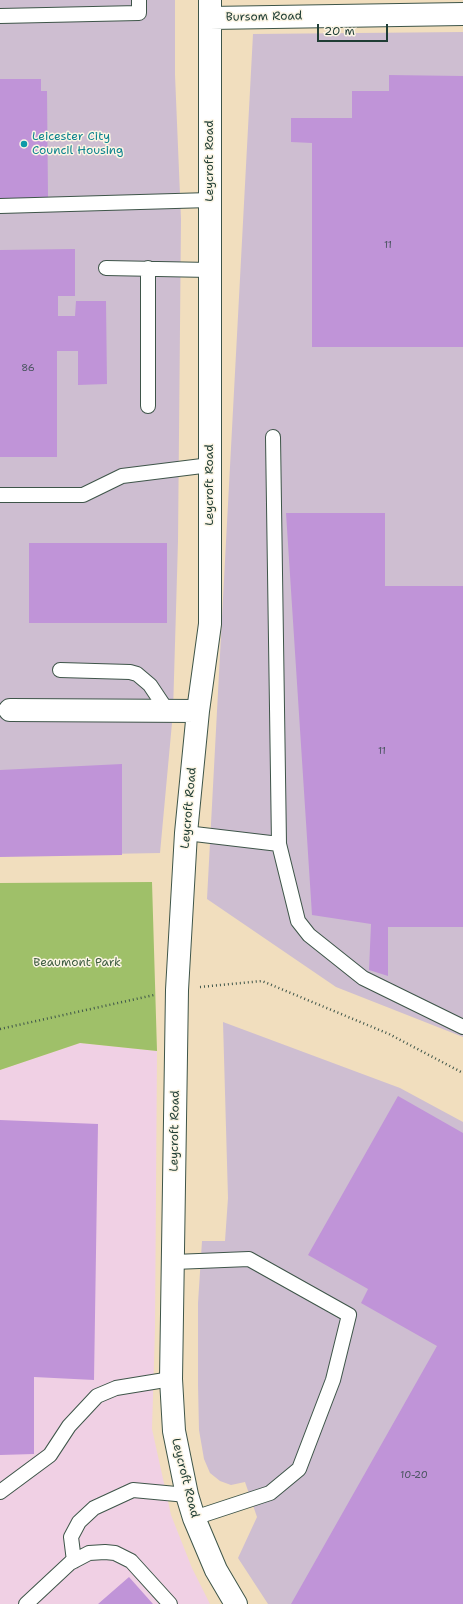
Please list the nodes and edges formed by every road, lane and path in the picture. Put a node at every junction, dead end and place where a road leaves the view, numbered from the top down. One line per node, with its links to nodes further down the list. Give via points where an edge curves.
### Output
1 (139, 0): 4 (lane, via 139,13)
2 (210, 9): 3 (street, Bursom Road); 5 (street, Leycroft Road)
3 (463, 14)
4 (0, 16)
5 (210, 200): 6 (lane); 9 (street, Leycroft Road)
6 (0, 206)
7 (106, 268): 8 (lane)
8 (148, 268): 9 (lane); 10 (lane)
9 (210, 270): 12 (street, Leycroft Road)
10 (148, 406)
11 (273, 437): 19 (lane)
12 (210, 465): 13 (lane, via 122,476 83,495); 16 (street, Leycroft Road, via 210,624)
13 (0, 495)
14 (60, 670): 17 (lane, via 137,674 150,685)
15 (10, 710): 17 (street)
16 (198, 711): 17 (street); 18 (street, Leycroft Road)
17 (168, 712)
18 (186, 833): 19 (lane); 20 (street, Leycroft Road)
19 (279, 844): 21 (lane, via 298,921 309,935 362,978)
20 (177, 990): 22 (path); 23 (path, via 262,981 389,1034); 24 (street, Leycroft Road)
21 (463, 1027)
22 (0, 1028)
23 (463, 1073)
24 (174, 1262): 25 (street, Leycroft Road); 28 (lane, via 249,1259 349,1315 333,1380 299,1469 270,1493)
25 (171, 1379): 26 (lane, via 116,1388 97,1396 69,1426 50,1455); 27 (street, Leycroft Road, via 174,1431)
26 (0, 1492)
27 (187, 1495): 28 (street, Leycroft Road); 29 (lane, via 133,1490 94,1508 79,1522 71,1537)
28 (194, 1518): 32 (street, Leycroft Road, via 216,1570)
29 (74, 1561): 30 (lane); 31 (lane, via 89,1554 115,1553 131,1561)
30 (26, 1604)
31 (170, 1604)
32 (236, 1604)

